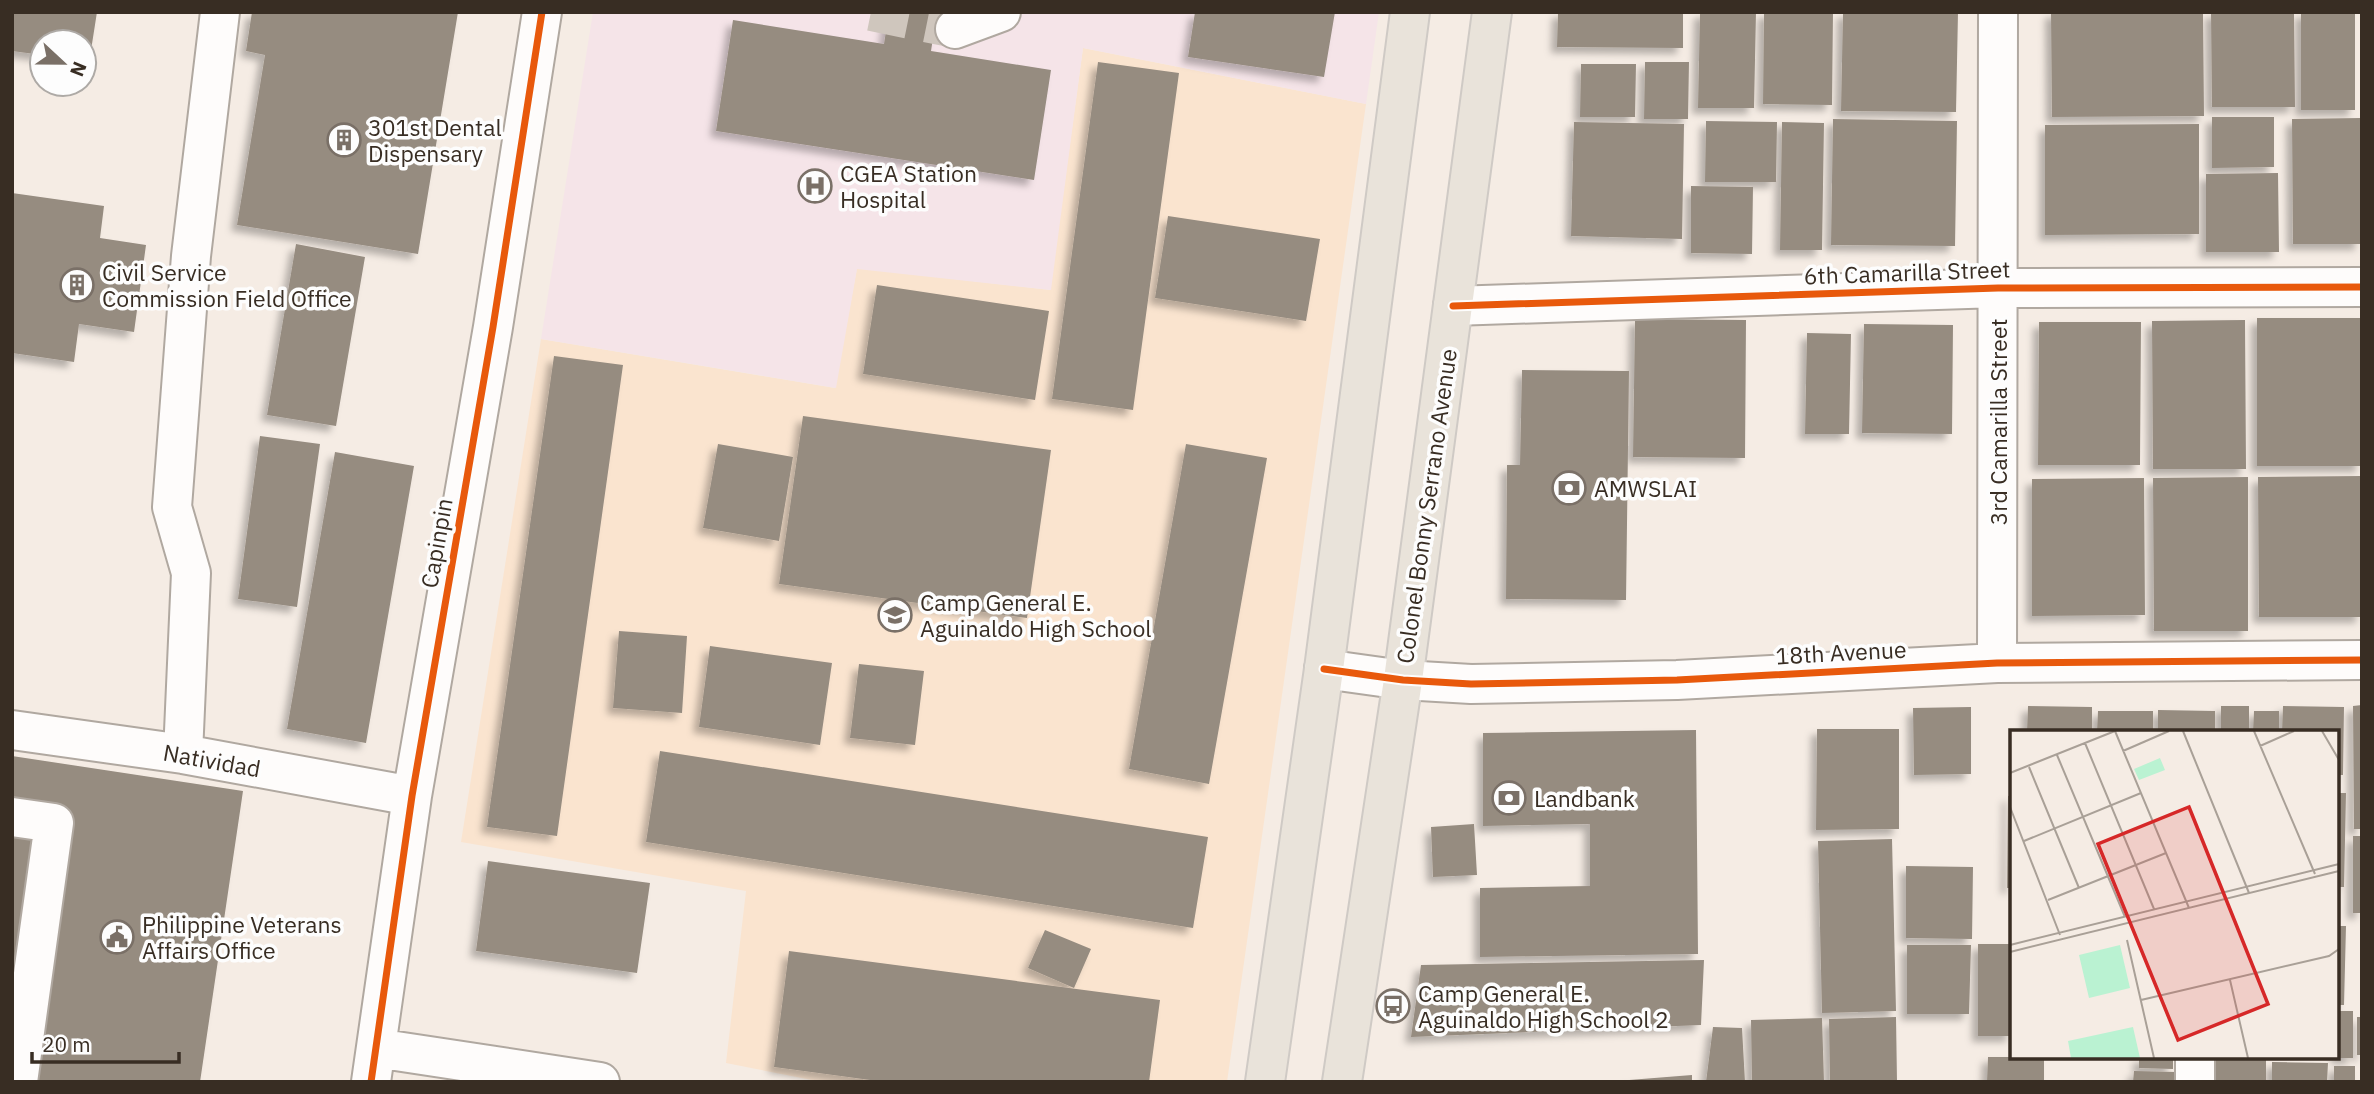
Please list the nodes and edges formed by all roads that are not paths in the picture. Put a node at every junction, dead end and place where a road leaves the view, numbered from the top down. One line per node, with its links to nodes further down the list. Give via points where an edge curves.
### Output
1 (220, 12): 16 (street, via 191,256 172,507 191,573)
2 (542, 12): 17 (street, Capinpin)
3 (1001, 12): 7 (street)
4 (1410, 12): 13 (main road)
5 (1493, 12): 10 (main road, Colonel Bonny Serrano Avenue)
6 (1998, 12): 9 (street, 3rd Camarilla Street)
7 (955, 29)
8 (2362, 287): 9 (street, 6th Camarilla Street)
9 (1998, 288): 10 (street, 6th Camarilla Street); 12 (street, 3rd Camarilla Street)
10 (1453, 306): 14 (main road, Colonel Bonny Serrano Avenue)
11 (2362, 660): 12 (street, 18th Avenue)
12 (1997, 663): 14 (street, 18th Avenue, via 1677,680 1471,684)
13 (1324, 669): 14 (street, 18th Avenue); 24 (main road)
14 (1403, 680): 25 (main road, Colonel Bonny Serrano Avenue)
15 (12, 730): 16 (street, Natividad)
16 (183, 754): 17 (street, Natividad)
17 (412, 796): 21 (street, Capinpin)
18 (12, 817): 19 (street, via 54,823)
19 (19, 1022): 22 (street)
20 (2195, 1059): 26 (street)
21 (373, 1065): 23 (street)
22 (18, 1082)
23 (600, 1082)
24 (1265, 1082)
25 (1342, 1082)
26 (2195, 1082)

